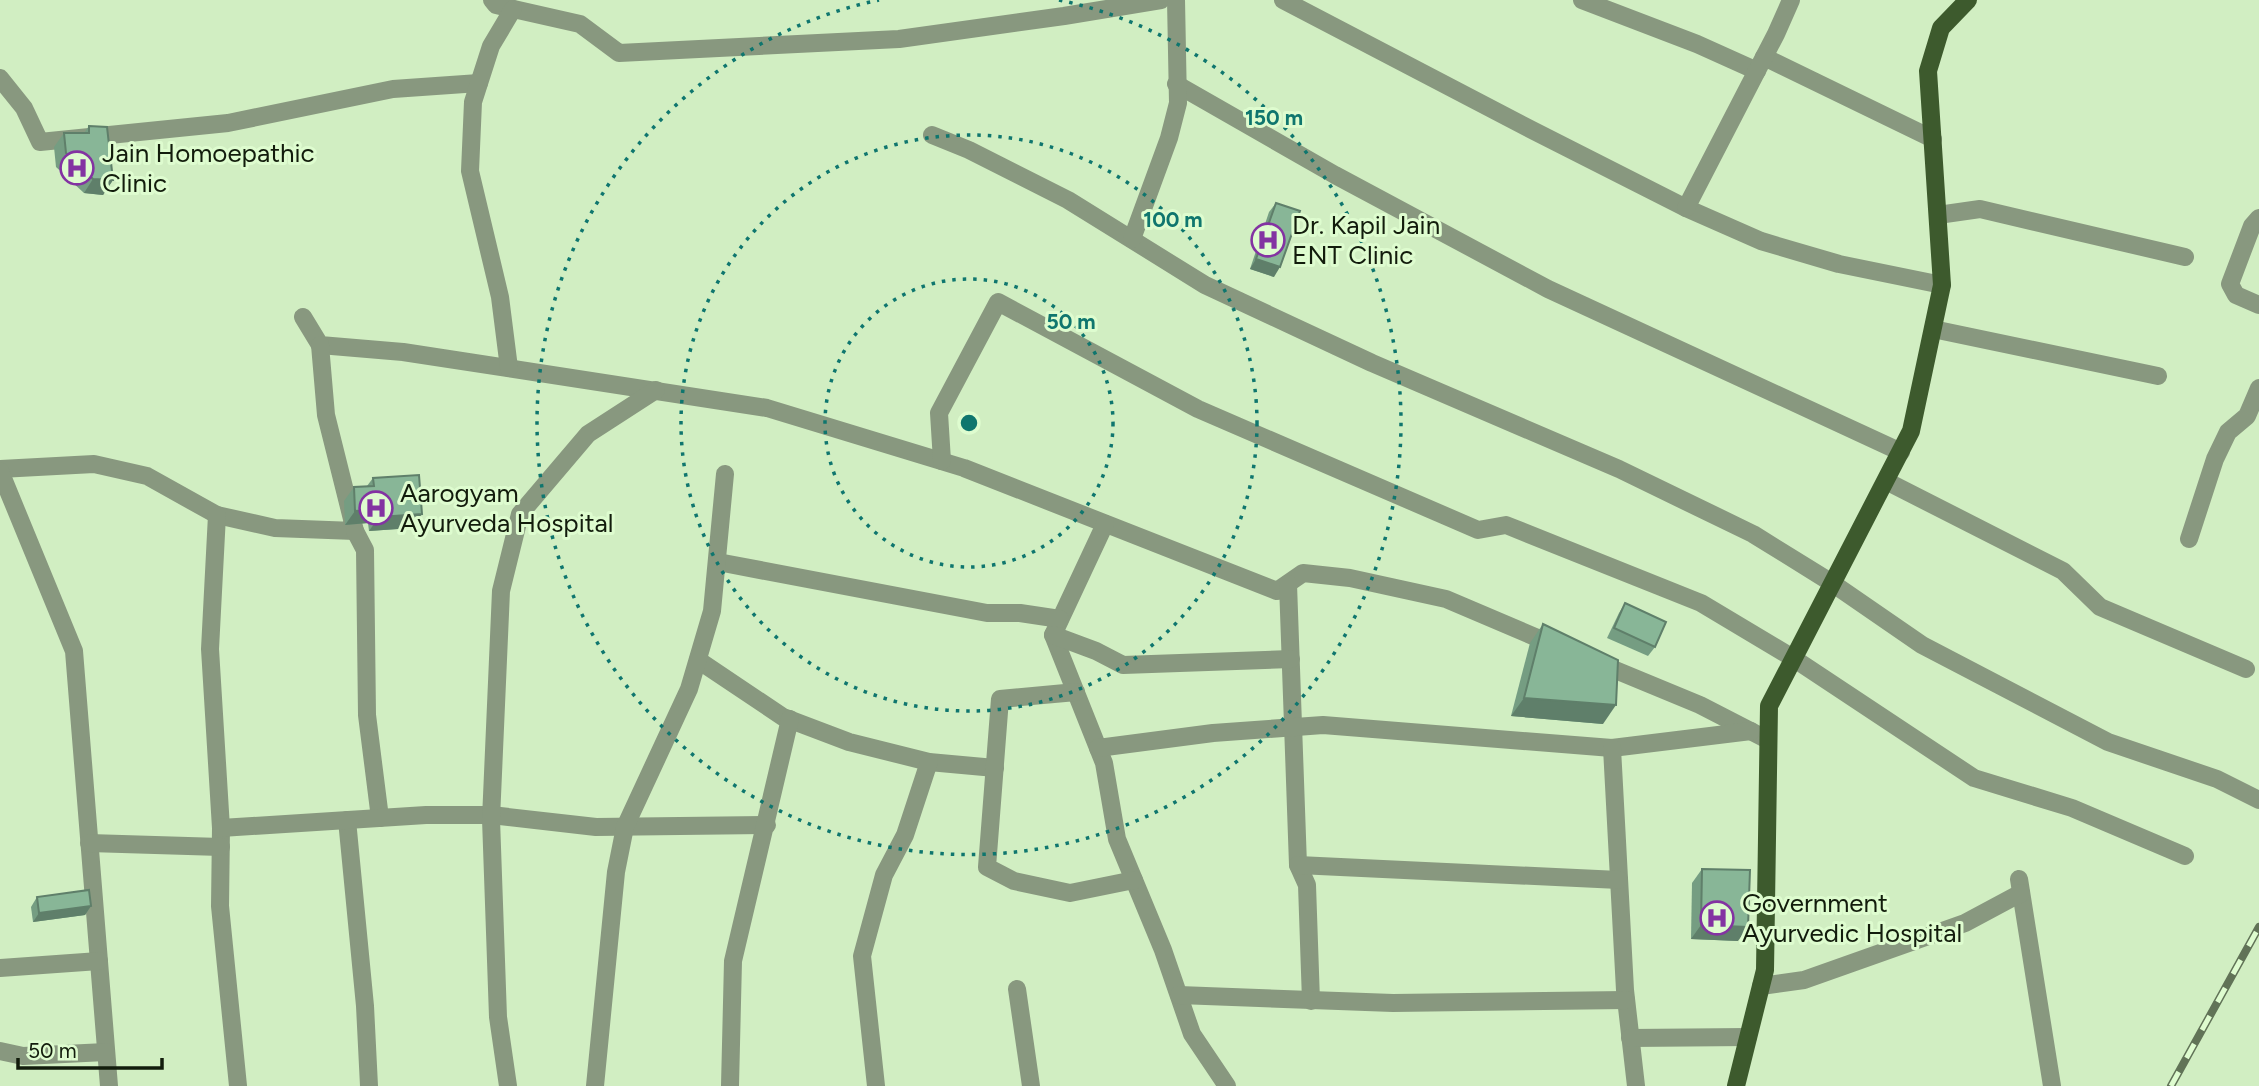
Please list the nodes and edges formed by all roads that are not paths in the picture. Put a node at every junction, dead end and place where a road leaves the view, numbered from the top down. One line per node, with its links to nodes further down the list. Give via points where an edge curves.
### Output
1 (492, 0): 8 (street)
2 (1161, 0): 8 (street, via 899,39 619,53 580,24)
3 (1176, 0): 12 (street)
4 (1283, 0): 15 (street)
5 (1582, 0): 9 (street)
6 (1791, 0): 9 (street)
7 (1968, 0): 14 (main road, via 1941,28 1928,71)
8 (513, 9): 11 (street, via 491,46)
9 (1761, 64): 14 (street); 15 (street)
10 (0, 78): 11 (street, via 24,108 40,142 228,123 393,89)
11 (479, 83): 25 (street, via 473,102 470,171 500,297)
12 (1176, 84): 18 (street, via 1178,103 1169,138); 29 (street, via 1548,289)
13 (932, 135): 18 (street, via 1068,200)
14 (1933, 139): 16 (main road)
15 (1686, 208): 20 (street, via 1761,241 1826,261)
16 (1938, 215): 19 (street, via 1980,209); 20 (main road)
17 (2259, 218): 21 (street, via 2231,284 2235,295)
18 (1132, 239): 40 (street, via 1205,285 1371,363 1619,469 1753,534)
19 (2185, 257)
20 (1942, 285): 23 (main road)
21 (2259, 305)
22 (303, 317): 24 (street)
23 (1933, 329): 26 (street); 29 (main road, via 1911,431)
24 (320, 345): 25 (street); 37 (street, via 326,415)
25 (509, 368): 28 (street)
26 (2158, 376)
27 (2259, 388): 38 (street, via 2247,416 2228,432 2215,459)
28 (656, 390): 30 (street, via 767,408); 57 (street, via 588,434 520,514 501,591)
29 (1901, 452): 33 (main road)
30 (942, 461): 36 (street); 43 (street, via 939,413 998,303 1198,409 1478,530 1506,525 1701,603)
31 (0, 470): 34 (street); 35 (street, via 94,464 147,476)
32 (725, 474): 39 (street)
33 (1886, 481): 40 (main road); 46 (street, via 2063,571 2100,607)
34 (5, 495): 63 (street, via 74,651)
35 (218, 515): 37 (street, via 275,528); 62 (street, via 210,649)
36 (1105, 524): 41 (street, via 1277,591); 42 (street)
37 (355, 531): 58 (street, via 365,550 367,715)
38 (2189, 539)
39 (718, 562): 42 (street, via 987,613 1020,613); 45 (street, via 712,611)
40 (1832, 583): 43 (main road); 56 (street, via 1922,645 2108,742 2217,779)
41 (1288, 584): 44 (street); 50 (street, via 1303,573 1446,599 1700,705)
42 (1057, 627): 44 (street, via 1123,665); 47 (street)
43 (1793, 658): 51 (main road, via 1769,706); 65 (street, via 1974,778 2072,808)
44 (1291, 659): 49 (street)
45 (698, 660): 48 (street); 61 (street)
46 (2246, 669)
47 (1076, 692): 52 (street); 55 (street, via 1000,699)
48 (790, 719): 54 (street, via 849,742); 60 (street)
49 (1294, 727): 52 (street); 53 (street, via 1323,725); 66 (street)
50 (1751, 731): 51 (street); 53 (street)
51 (1768, 740): 71 (main road, via 1765,970)
52 (1098, 748): 67 (street, via 1117,839)
53 (1612, 748): 68 (street)
54 (929, 762): 55 (street); 86 (street, via 905,835 884,875 862,956)
55 (995, 768): 67 (street, via 987,867 1014,881 1069,893)
56 (2259, 800)
57 (491, 815): 58 (street); 61 (street); 83 (street, via 498,1017)
58 (380, 818): 59 (street)
59 (347, 820): 62 (street); 82 (street)
60 (767, 825): 61 (street); 85 (street, via 733,961)
61 (625, 827): 84 (street, via 616,872)
62 (221, 828): 64 (street)
63 (89, 843): 64 (street); 69 (street)
64 (220, 847): 81 (street, via 220,906)
65 (2185, 856)
66 (1298, 865): 68 (street); 75 (street, via 1307,885)
67 (1134, 880): 73 (street)
68 (1619, 880): 74 (street)
69 (99, 961): 70 (street); 79 (street)
70 (0, 968)
71 (1761, 986): 76 (main road); 91 (street, via 1804,980 1965,923 2020,886)
72 (1017, 989): 87 (street)
73 (1178, 995): 75 (street); 88 (street, via 1192,1034)
74 (1626, 999): 75 (street); 77 (street)
75 (1311, 1000)
76 (1748, 1037): 77 (street); 90 (main road)
77 (1630, 1038): 89 (street)
78 (0, 1051): 79 (street, via 23,1056)
79 (106, 1052): 80 (street)
80 (109, 1086)
81 (238, 1086)
82 (369, 1086)
83 (508, 1086)
84 (595, 1086)
85 (730, 1086)
86 (876, 1086)
87 (1031, 1086)
88 (1227, 1086)
89 (1636, 1086)
90 (1735, 1086)
91 (2052, 1086)

